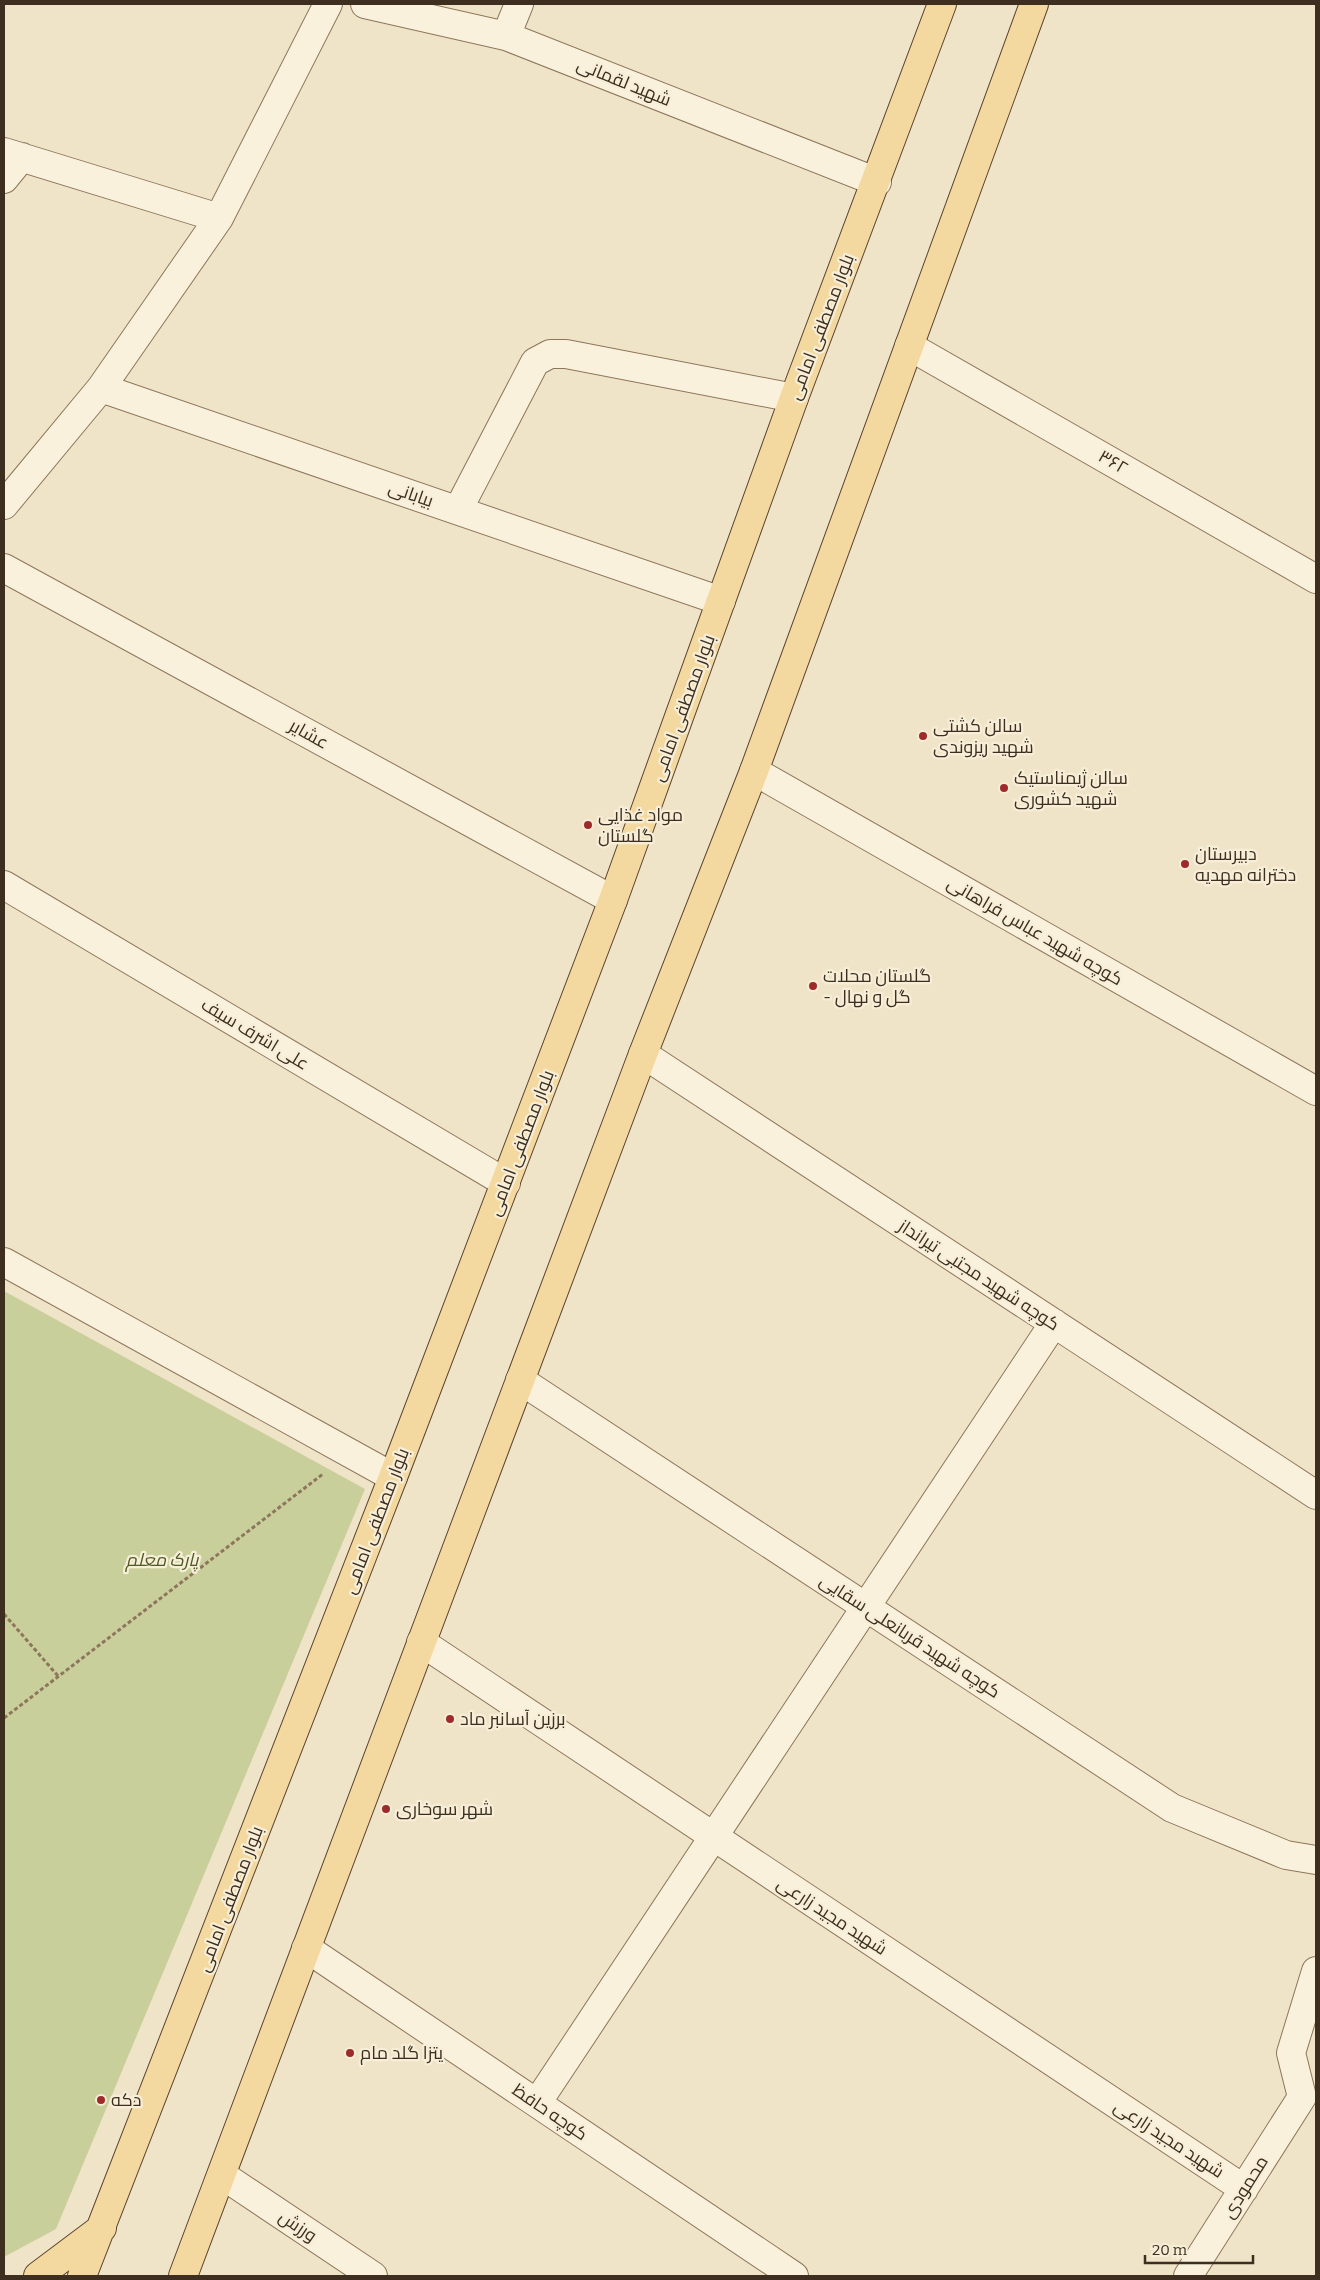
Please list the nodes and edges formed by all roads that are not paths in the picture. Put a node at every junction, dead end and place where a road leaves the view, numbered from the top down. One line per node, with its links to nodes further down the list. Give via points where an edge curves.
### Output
1 (328, 4): 10 (street)
2 (365, 4): 6 (street, شهید لقمانی)
3 (519, 4): 6 (street)
4 (942, 4): 9 (main road, بلوار مصطفی امامی)
5 (1034, 4): 11 (main road)
6 (506, 36): 9 (street, شهید لقمانی)
7 (13, 155): 8 (street); 10 (street)
8 (4, 179)
9 (877, 182): 13 (main road, بلوار مصطفی امامی)
10 (219, 218): 12 (street)
11 (909, 346): 17 (street, ۳۶۲); 19 (main road)
12 (101, 388): 14 (street); 15 (street, بیابانی)
13 (794, 398): 15 (street, via 566,354 550,354 535,362); 18 (main road, بلوار مصطفی امامی)
14 (4, 505)
15 (458, 510): 18 (street, بیابانی)
16 (4, 568): 21 (street, عشایر)
17 (1316, 578)
18 (721, 601): 21 (main road, بلوار مصطفی امامی)
19 (754, 771): 22 (main road); 23 (street, کوچه شهید عباس فراهانی)
20 (4, 885): 24 (street, علی اشرف سیف)
21 (614, 900): 24 (main road, بلوار مصطفی امامی)
22 (643, 1054): 26 (street, کوچه شهید مجتبی تیرانداز); 27 (main road)
23 (1316, 1091)
24 (506, 1182): 28 (main road, بلوار مصطفی امامی)
25 (4, 1262): 28 (street)
26 (1054, 1323): 29 (street, کوچه شهید مجتبی تیرانداز); 30 (street)
27 (520, 1380): 30 (street, کوچه شهید قربانعلی سقایی); 31 (main road)
28 (393, 1477): 40 (main road, بلوار مصطفی امامی)
29 (1316, 1495)
30 (866, 1607): 32 (street); 33 (street, کوچه شهید قربانعلی سقایی, via 1172,1808 1286,1855)
31 (420, 1642): 32 (street, شهید مجید زارعی); 34 (main road)
32 (714, 1838): 37 (street); 39 (street, شهید مجید زارعی)
33 (1316, 1860)
34 (306, 1948): 37 (street, کوچه حافظ); 38 (main road)
35 (1316, 1972): 36 (street, via 1291,2053)
36 (1309, 2101): 39 (street, محمودی)
37 (537, 2103): 45 (street, کوچه حافظ)
38 (222, 2175): 43 (main road); 44 (street, ورزش)
39 (1244, 2189): 46 (street, محمودی)
40 (103, 2228): 41 (main road); 42 (main road, بلوار مصطفی امامی)
41 (38, 2276)
42 (82, 2276)
43 (183, 2276)
44 (373, 2276)
45 (794, 2276)
46 (1188, 2276)

